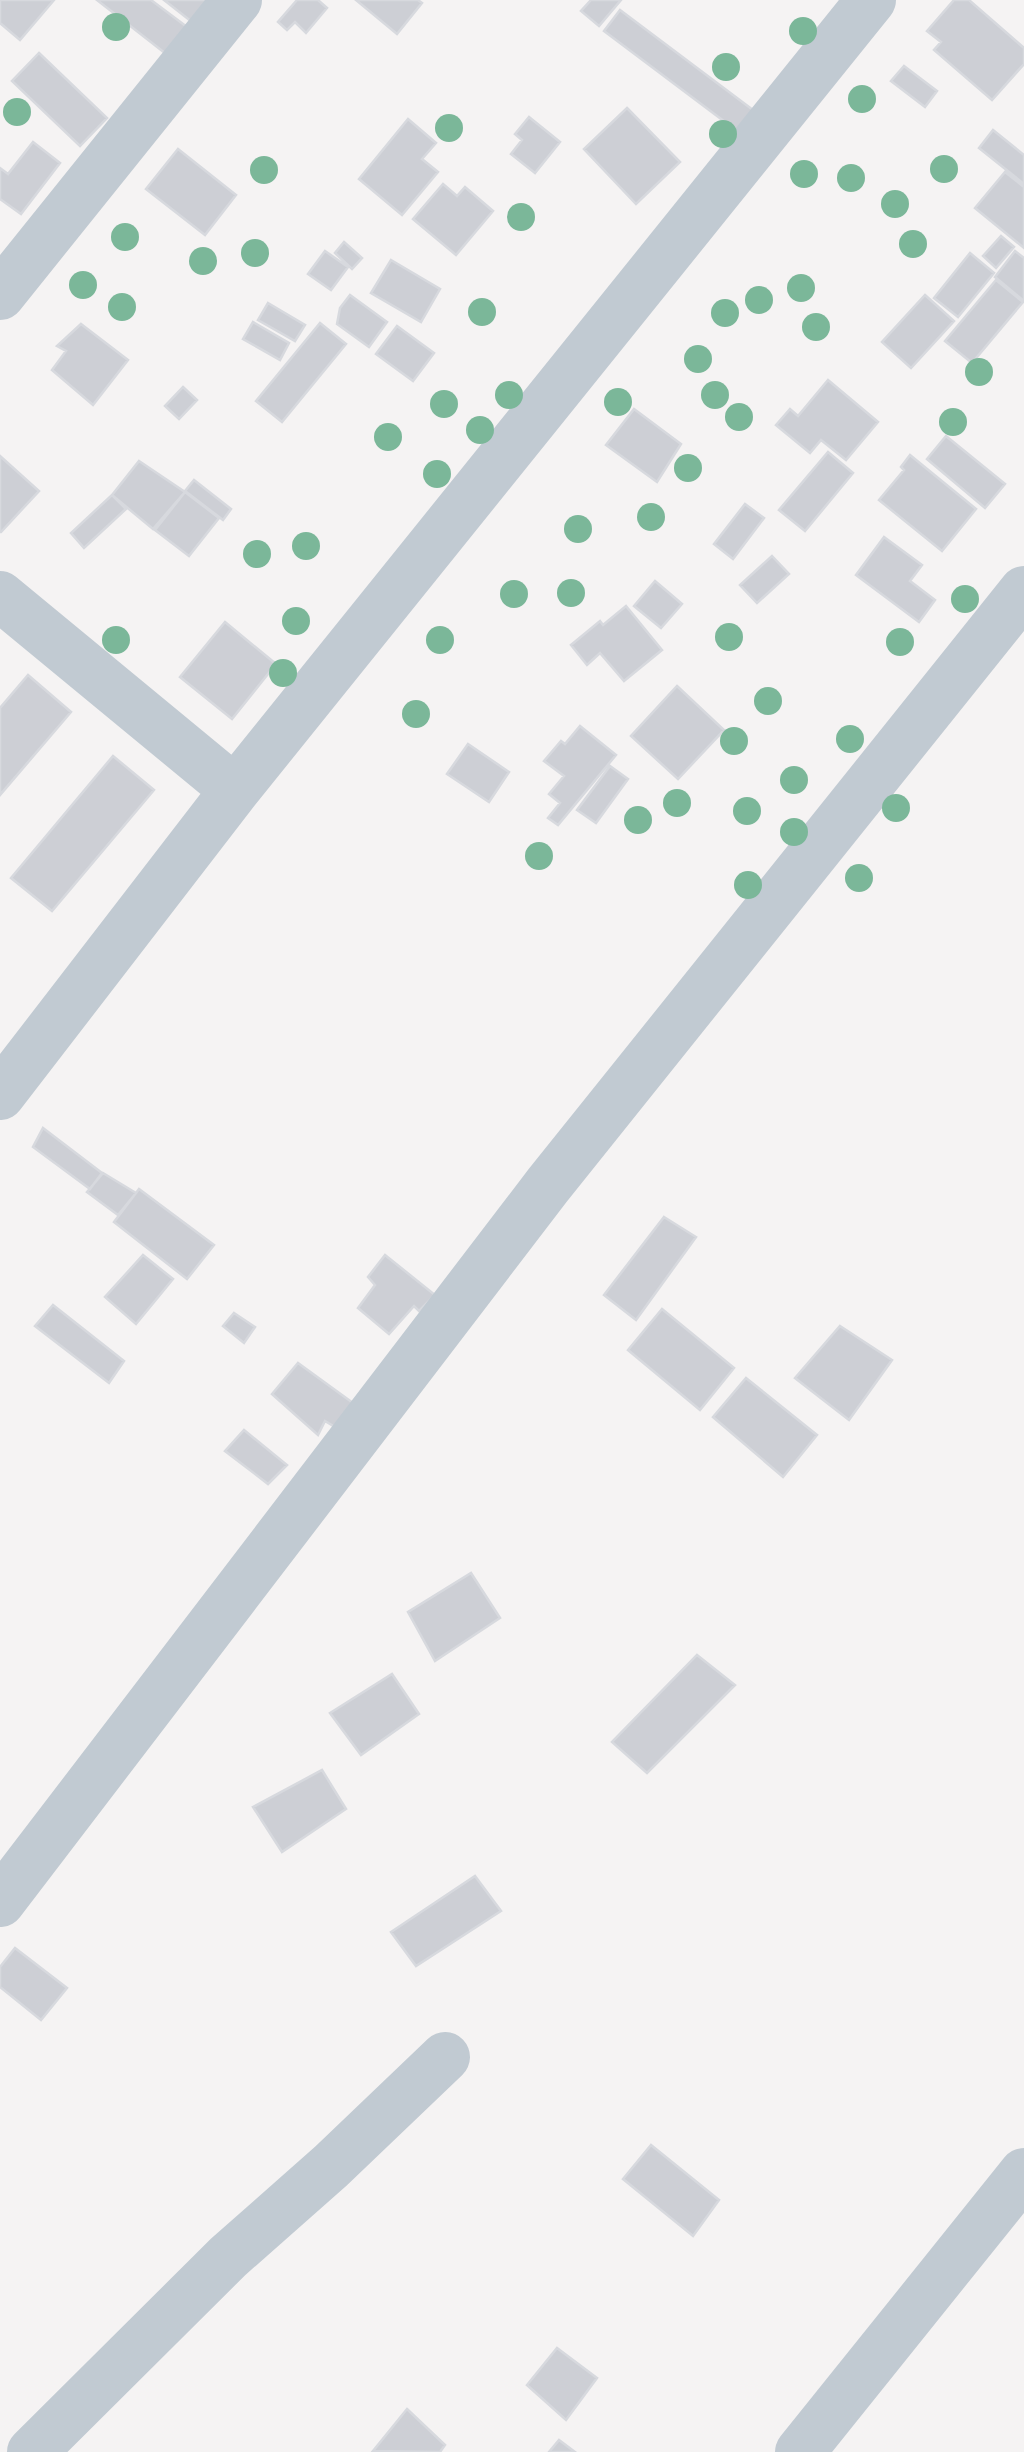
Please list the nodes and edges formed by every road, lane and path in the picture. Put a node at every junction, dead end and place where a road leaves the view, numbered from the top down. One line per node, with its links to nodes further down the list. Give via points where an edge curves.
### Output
1 (237, 0): 3 (street)
2 (871, 0): 6 (street)
3 (0, 295)
4 (1024, 590): 8 (street, via 548,1185)
5 (0, 596): 6 (street)
6 (236, 790): 7 (street)
7 (0, 1095)
8 (0, 1902)
9 (445, 2057): 11 (street)
10 (1024, 2173): 12 (street)
11 (32, 2452)
12 (800, 2452)

